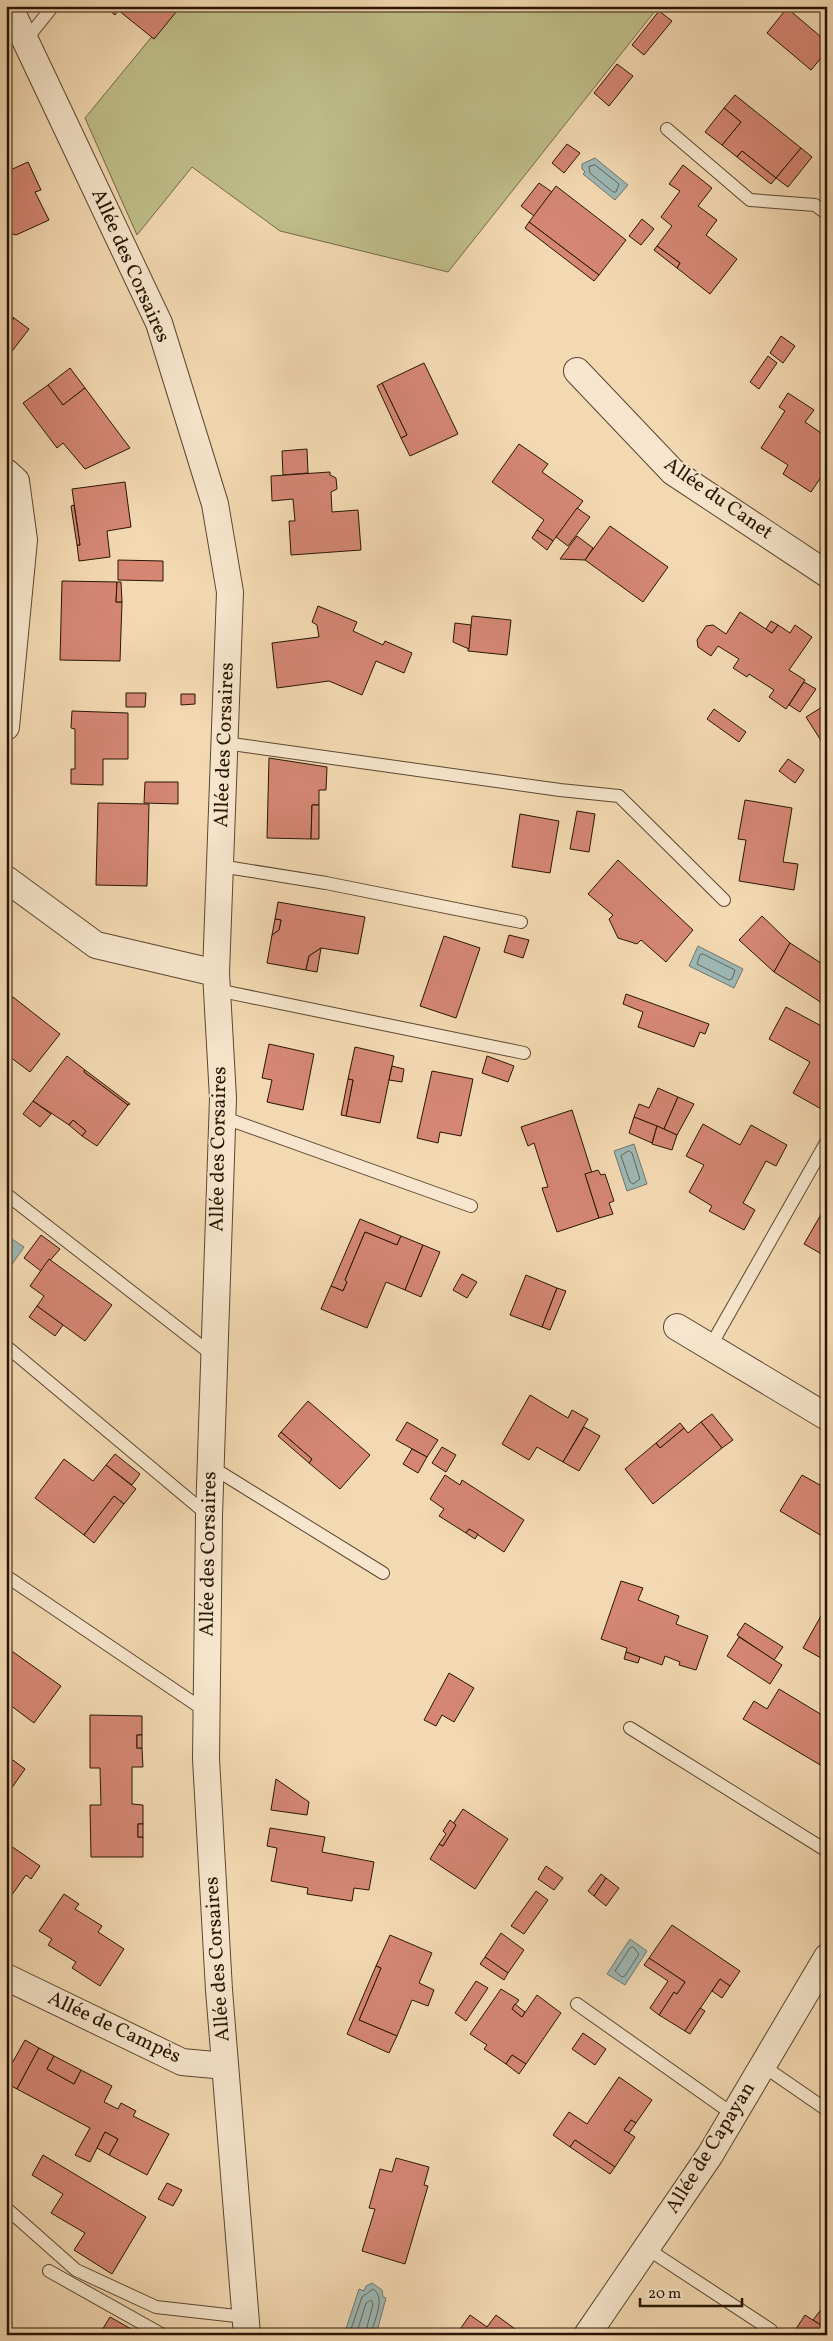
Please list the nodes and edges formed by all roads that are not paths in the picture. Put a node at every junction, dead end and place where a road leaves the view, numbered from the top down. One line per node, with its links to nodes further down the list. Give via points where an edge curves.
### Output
1 (9, 6): 3 (street, Allée des Corsaires)
2 (53, 6): 3 (lane)
3 (25, 42): 10 (street, Allée des Corsaires, via 160,323 216,504 230,592)
4 (667, 130): 5 (lane, via 750,200 815,205)
5 (827, 214)
6 (578, 371): 8 (street, Allée du Canet, via 673,472)
7 (6, 472): 9 (street, via 16,481 24,540)
8 (827, 574)
9 (6, 727)
10 (225, 743): 11 (street, Allée des Corsaires); 13 (lane, via 619,796)
11 (220, 866): 14 (lane, via 326,883); 15 (street, Allée des Corsaires)
12 (6, 879): 15 (street, via 96,945)
13 (724, 900)
14 (521, 922)
15 (217, 981): 16 (lane); 17 (street, Allée des Corsaires)
16 (524, 1053)
17 (222, 1117): 20 (lane); 24 (street, Allée des Corsaires)
18 (827, 1141): 23 (lane)
19 (6, 1194): 24 (lane)
20 (471, 1206)
21 (677, 1327): 23 (street)
22 (6, 1346): 27 (lane)
23 (710, 1347): 25 (street)
24 (214, 1356): 26 (street, Allée des Corsaires)
25 (827, 1417)
26 (210, 1466): 27 (street, Allée des Corsaires); 28 (lane)
27 (209, 1516): 30 (street, Allée des Corsaires)
28 (383, 1573)
29 (6, 1576): 30 (lane)
30 (207, 1712): 36 (street, Allée des Corsaires, via 206,1759)
31 (630, 1728): 32 (lane)
32 (827, 1851)
33 (827, 1957): 37 (street, Allée de Capayan)
34 (6, 1977): 36 (street, Allée de Campès, via 182,2062)
35 (577, 2004): 39 (lane)
36 (225, 2066): 43 (street, Allée des Corsaires)
37 (763, 2066): 38 (lane); 39 (street, Allée de Capayan)
38 (827, 2110)
39 (734, 2114): 41 (street, Allée de Capayan)
40 (6, 2208): 43 (lane, via 76,2270 156,2307)
41 (646, 2248): 44 (lane); 46 (street, Allée de Capayan)
42 (49, 2271): 45 (lane)
43 (246, 2326)
44 (771, 2330)
45 (163, 2335)
46 (587, 2335)

